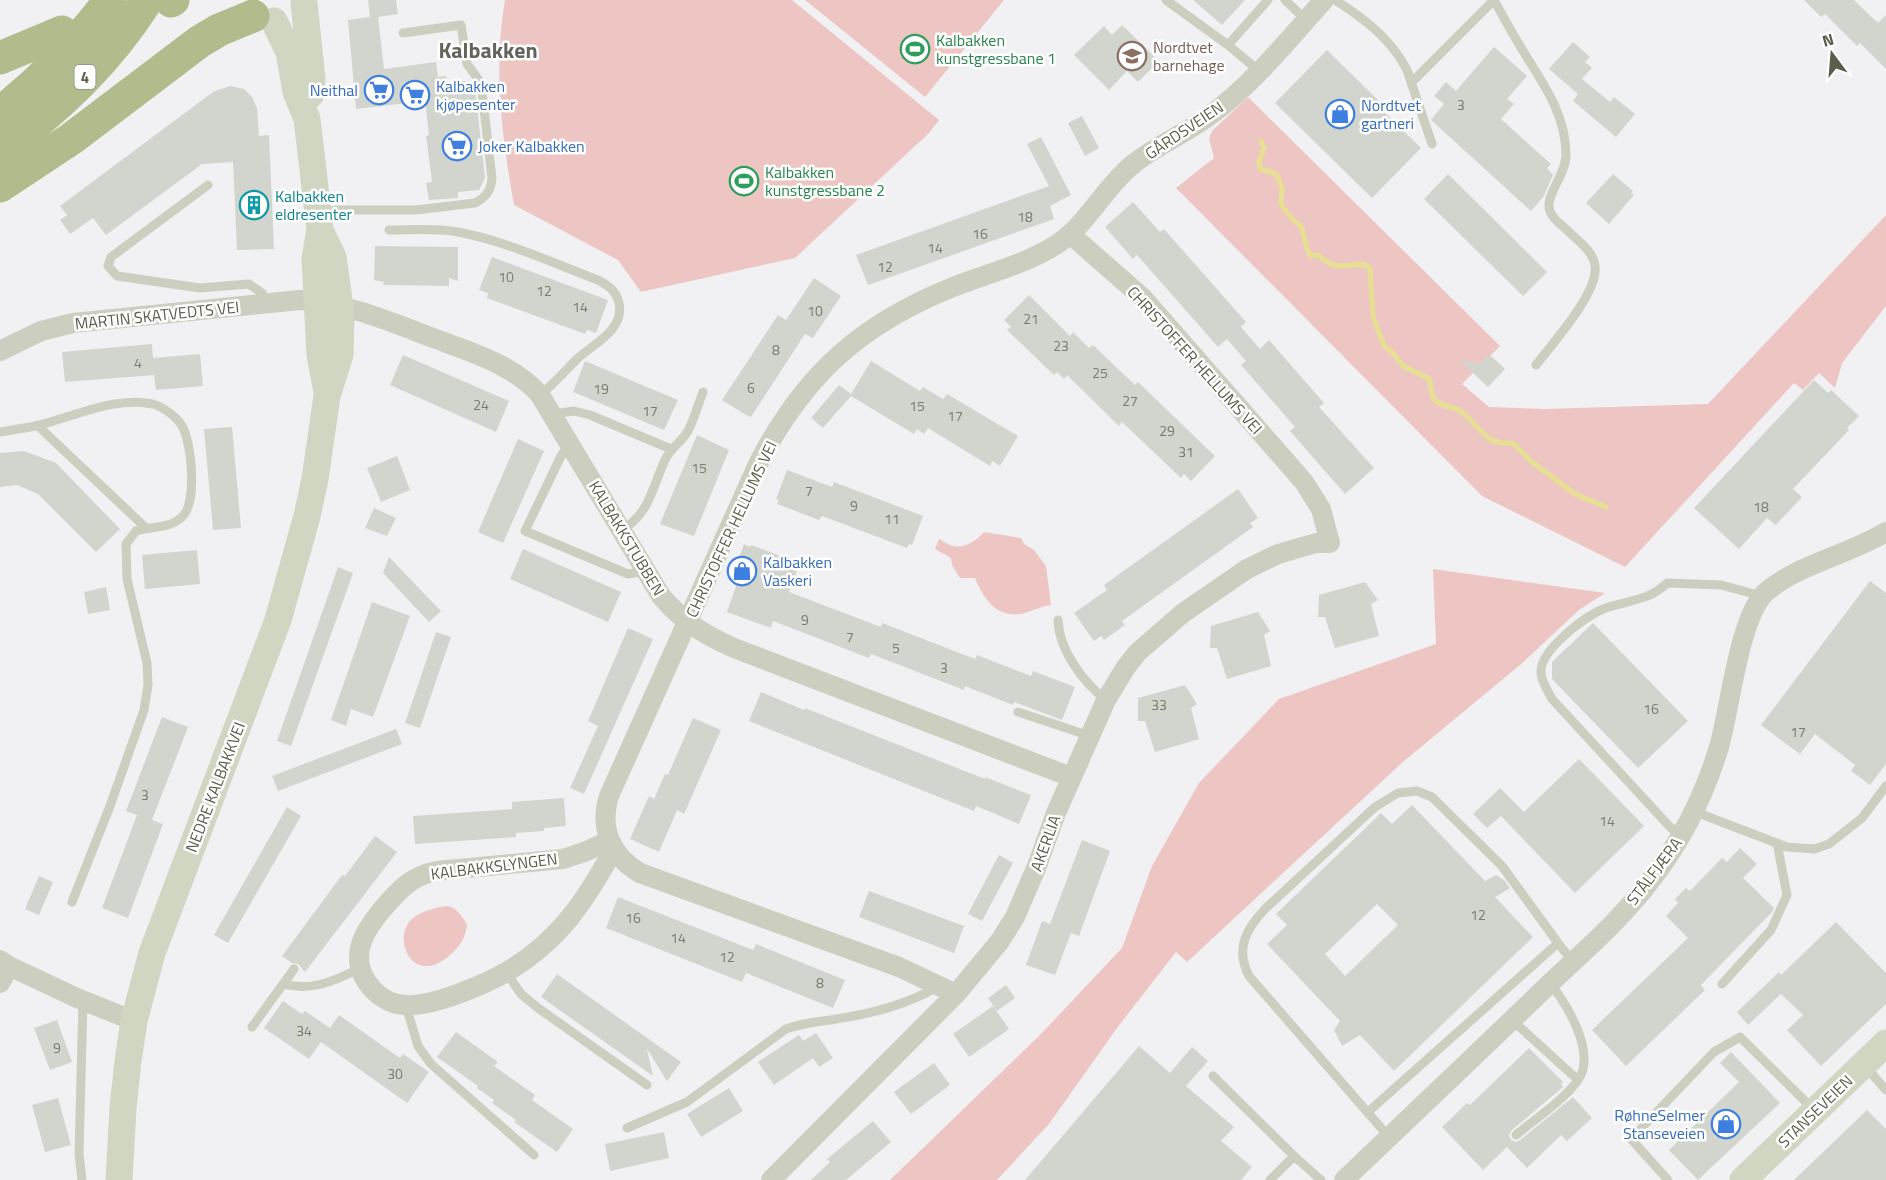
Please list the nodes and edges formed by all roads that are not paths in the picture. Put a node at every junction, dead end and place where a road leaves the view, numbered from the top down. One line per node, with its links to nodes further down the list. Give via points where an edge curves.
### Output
1 (110, 0): 18 (highway, 4, via 64,56)
2 (147, 0): 21 (highway, 4, via 89,73 41,120)
3 (1166, 0): 14 (lane)
4 (1268, 0): 14 (lane)
5 (1285, 0): 11 (lane)
6 (1324, 0): 11 (street, GÅRDSVEIEN)
7 (1335, 0): 17 (lane, via 1377,29 1401,59)
8 (1494, 0): 17 (lane); 30 (lane, via 1559,115 1566,158 1549,209 1581,242 1595,264 1595,281 1586,298)
9 (305, 1): 10 (main road, via 286,19); 19 (main road, NEDRE KALBAKKVEI, via 312,79)
10 (255, 13): 19 (main road, NEDRE KALBAKKVEI, via 289,52 296,92); 23 (highway, via 199,42 71,139)
11 (1306, 20): 16 (street, GÅRDSVEIEN)
12 (62, 32): 15 (highway)
13 (404, 33): 24 (lane, via 461,25 467,64 481,83 492,178 489,192 475,203 416,210 339,210)
14 (1228, 45): 16 (lane)
15 (0, 58)
16 (1259, 71): 26 (street, GÅRDSVEIEN, via 1209,116 1134,163)
17 (1412, 83): 20 (lane)
18 (0, 113)
19 (307, 119): 24 (main road, NEDRE KALBAKKVEI)
20 (1432, 144)
21 (0, 150)
22 (208, 185): 27 (lane, via 111,256 108,266 117,276 200,288 249,284 262,293)
23 (0, 186)
24 (319, 221): 28 (main road, NEDRE KALBAKKVEI, via 333,257)
25 (389, 230): 32 (lane, via 447,230 500,243 598,280 613,290 620,316 613,328)
26 (1070, 234): 41 (street, CHRISTOFFER HELLUMS VEI, via 1143,298 1304,482 1321,509); 45 (street, CHRISTOFFER HELLUMS VEI, via 1052,248 910,305 835,357 788,412 767,446)
27 (267, 303): 28 (street, MARTIN SKATVEDTS VEI); 29 (street, MARTIN SKATVEDTS VEI, via 73,323 41,331)
28 (329, 303): 32 (street, KALBAKKSTUBBEN, via 500,365 519,375); 69 (main road, NEDRE KALBAKKVEI, via 340,355 327,396 315,479 290,584 162,923)
29 (0, 351)
30 (1536, 366)
31 (703, 392): 37 (lane, via 687,432)
32 (540, 395): 33 (street, KALBAKKSTUBBEN)
33 (553, 414): 36 (street, KALBAKKSTUBBEN); 37 (lane, via 574,411 590,415)
34 (37, 425): 35 (lane); 38 (lane); 38 (lane, via 88,409 138,402 156,405 169,413 182,426 189,450 189,502 184,515 172,523)
35 (0, 432)
36 (571, 443): 39 (street, KALBAKKSTUBBEN); 42 (lane, via 525,531 628,574)
37 (671, 449): 39 (lane, via 645,509)
38 (146, 528): 55 (lane, via 136,531 126,544 127,579 147,663 144,710)
39 (622, 530): 42 (street, KALBAKKSTUBBEN)
40 (1886, 532): 43 (street, STÅLFJÆRA, via 1781,580)
41 (1330, 543): 46 (street, AKERLIA, via 1278,554 1207,596 1138,652)
42 (646, 571): 45 (street, KALBAKKSTUBBEN, via 661,596)
43 (1762, 596): 51 (street, STÅLFJÆRA, via 1744,634 1718,749); 52 (lane, via 1721,585 1667,583 1657,593 1587,616 1544,659 1543,682 1552,699)
44 (1058, 620): 46 (lane, via 1064,645 1085,680)
45 (687, 623): 49 (street, KALBAKKSTUBBEN, via 734,648); 54 (street, CHRISTOFFER HELLUMS VEI, via 609,796 605,814)
46 (1106, 700): 48 (street, AKERLIA)
47 (1018, 712): 48 (lane)
48 (1090, 736): 49 (street, AKERLIA)
49 (1071, 777): 65 (street, AKERLIA, via 1015,917 987,960)
50 (1886, 786): 53 (lane, via 1862,818 1829,844 1814,849)
51 (1693, 810): 52 (street, STÅLFJÆRA); 53 (lane)
52 (1681, 835): 57 (street, STÅLFJÆRA, via 1638,896)
53 (1777, 843): 64 (lane, via 1787,895 1772,930)
54 (612, 845): 58 (street, KALBAKKSLYNGEN, via 563,859 437,871 416,878 399,890 372,923 361,944); 61 (street, via 590,892 569,920 538,950); 65 (street, via 628,866 651,878 899,967)
55 (72, 902)
56 (1558, 944): 57 (lane); 78 (lane); 78 (lane, via 1502,866 1432,796 1408,790 1375,807 1258,917 1245,938 1242,958 1249,976)
57 (1573, 962): 62 (street, STÅLFJÆRA)
58 (361, 968): 63 (lane, via 314,986); 67 (street, via 376,993)
59 (3, 969): 66 (street)
60 (294, 969): 63 (lane)
61 (506, 972): 67 (street, via 460,993); 75 (lane, via 520,994)
62 (1551, 983): 68 (street, STÅLFJÆRA); 74 (lane, via 1583,1043 1584,1069)
63 (284, 984): 70 (lane)
64 (1722, 984)
65 (948, 990): 79 (lane, via 860,1015 786,1029 687,1102); 86 (street, AKERLIA)
66 (83, 1001): 69 (street); 84 (lane)
67 (406, 1006): 82 (lane, via 418,1046 431,1064)
68 (1512, 1020): 74 (lane); 81 (street, STÅLFJÆRA)
69 (134, 1021): 85 (main road, NEDRE KALBAKKVEI)
70 (252, 1027)
71 (1886, 1043): 72 (main road, STANSEVEIEN)
72 (1863, 1064): 76 (lane); 77 (main road, STANSEVEIEN)
73 (1213, 1076): 83 (lane)
74 (1578, 1080): 80 (lane)
75 (647, 1085)
76 (1886, 1090)
77 (1815, 1111): 90 (lane, via 1740,1037 1714,1052 1630,1138); 91 (main road, STANSEVEIEN)
78 (1368, 1112): 81 (lane)
79 (627, 1128)
80 (1516, 1135)
81 (1389, 1137): 89 (street, STÅLFJÆRA)
82 (534, 1155)
83 (1294, 1156): 87 (lane); 88 (lane)
84 (81, 1180)
85 (119, 1180)
86 (771, 1180)
87 (1270, 1180)
88 (1321, 1180)
89 (1344, 1180)
90 (1668, 1180)
91 (1743, 1180)

